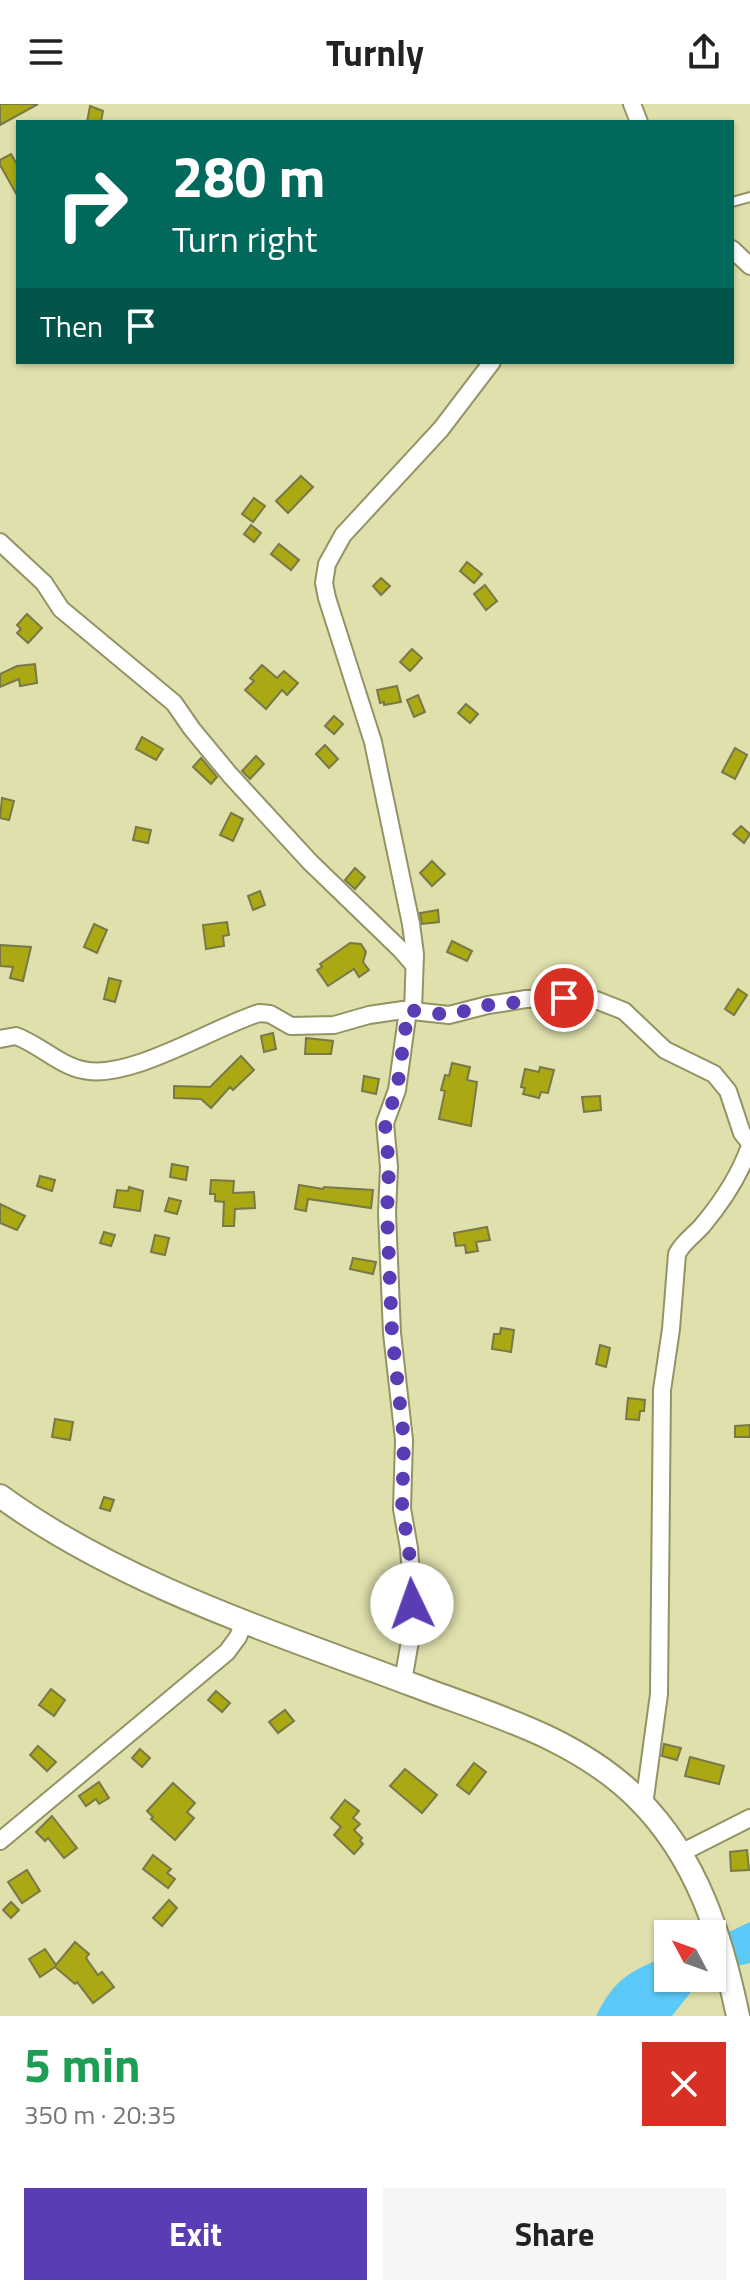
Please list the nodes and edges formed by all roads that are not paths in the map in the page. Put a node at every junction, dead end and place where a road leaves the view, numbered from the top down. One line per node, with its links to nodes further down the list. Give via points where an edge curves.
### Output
1 (734, 251): 2 (street)
2 (750, 266)
3 (490, 364): 5 (street, via 441,429 343,535 325,574 327,598 373,742 411,924)
4 (0, 542): 5 (street, via 44,583 61,609 174,703 250,797)
5 (414, 965): 6 (street)
6 (410, 1010): 7 (street, via 334,1025 291,1026 259,1013 141,1062 98,1072 71,1067 16,1036); 8 (street, via 449,1015 515,1001 581,997 618,1007 665,1050 723,1083); 11 (street, via 397,1090 385,1123 392,1333 404,1440 402,1509 414,1618)
7 (0, 1039)
8 (750, 1144): 12 (street, via 737,1179 677,1254 662,1390 659,1694)
9 (0, 1496): 10 (street, via 66,1539)
10 (244, 1622): 11 (street); 14 (street, via 227,1652)
11 (403, 1681): 12 (street, via 565,1744)
12 (644, 1805): 15 (street)
13 (750, 1818): 15 (street)
14 (0, 1841)
15 (679, 1854): 16 (street, via 719,1934)
16 (738, 2016)

